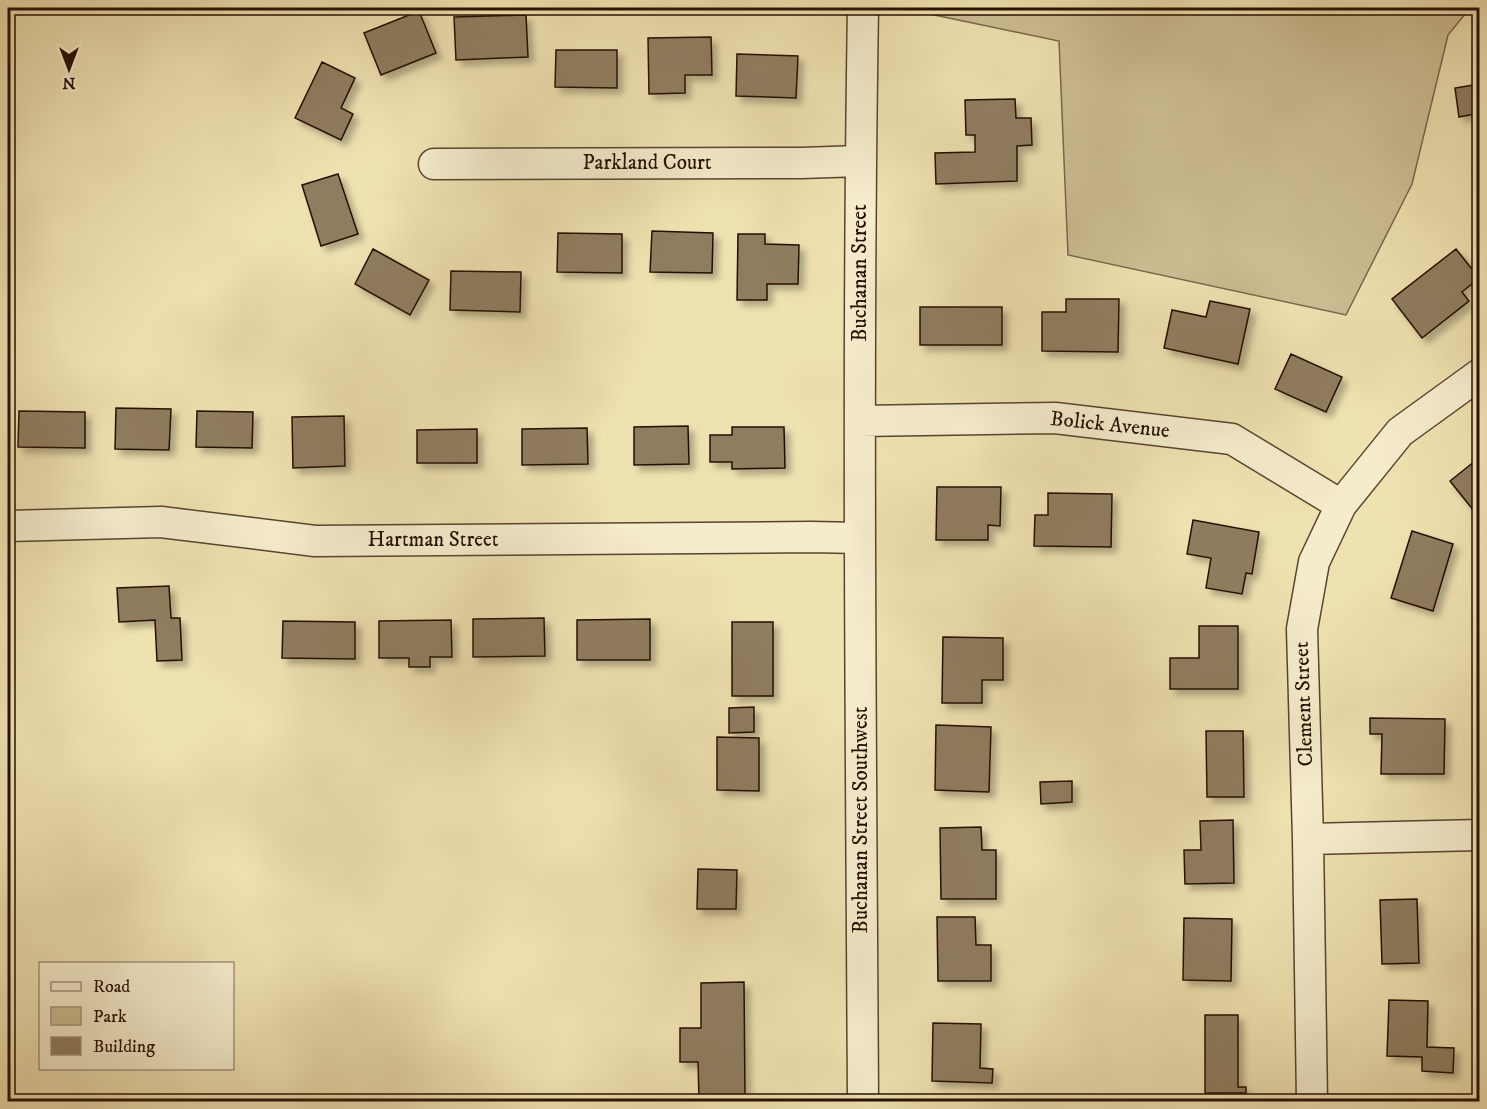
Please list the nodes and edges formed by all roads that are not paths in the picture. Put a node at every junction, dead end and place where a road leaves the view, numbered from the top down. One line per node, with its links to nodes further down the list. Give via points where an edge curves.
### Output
1 (863, 8): 2 (street, Buchanan Street)
2 (860, 161): 3 (street, Parkland Court); 5 (street, Buchanan Street)
3 (434, 164)
4 (1479, 374): 6 (street, Clement Street, via 1400,432)
5 (860, 421): 6 (street, Bolick Avenue, via 1055,418 1232,439); 8 (street, Buchanan Street)
6 (1341, 505): 10 (street, Clement Street, via 1314,562 1302,629)
7 (8, 526): 8 (street, Hartman Street, via 161,522 315,541)
8 (860, 538): 11 (street, Buchanan Street Southwest)
9 (1479, 835): 10 (street)
10 (1308, 839): 12 (street, Clement Street)
11 (863, 1101)
12 (1312, 1101)

